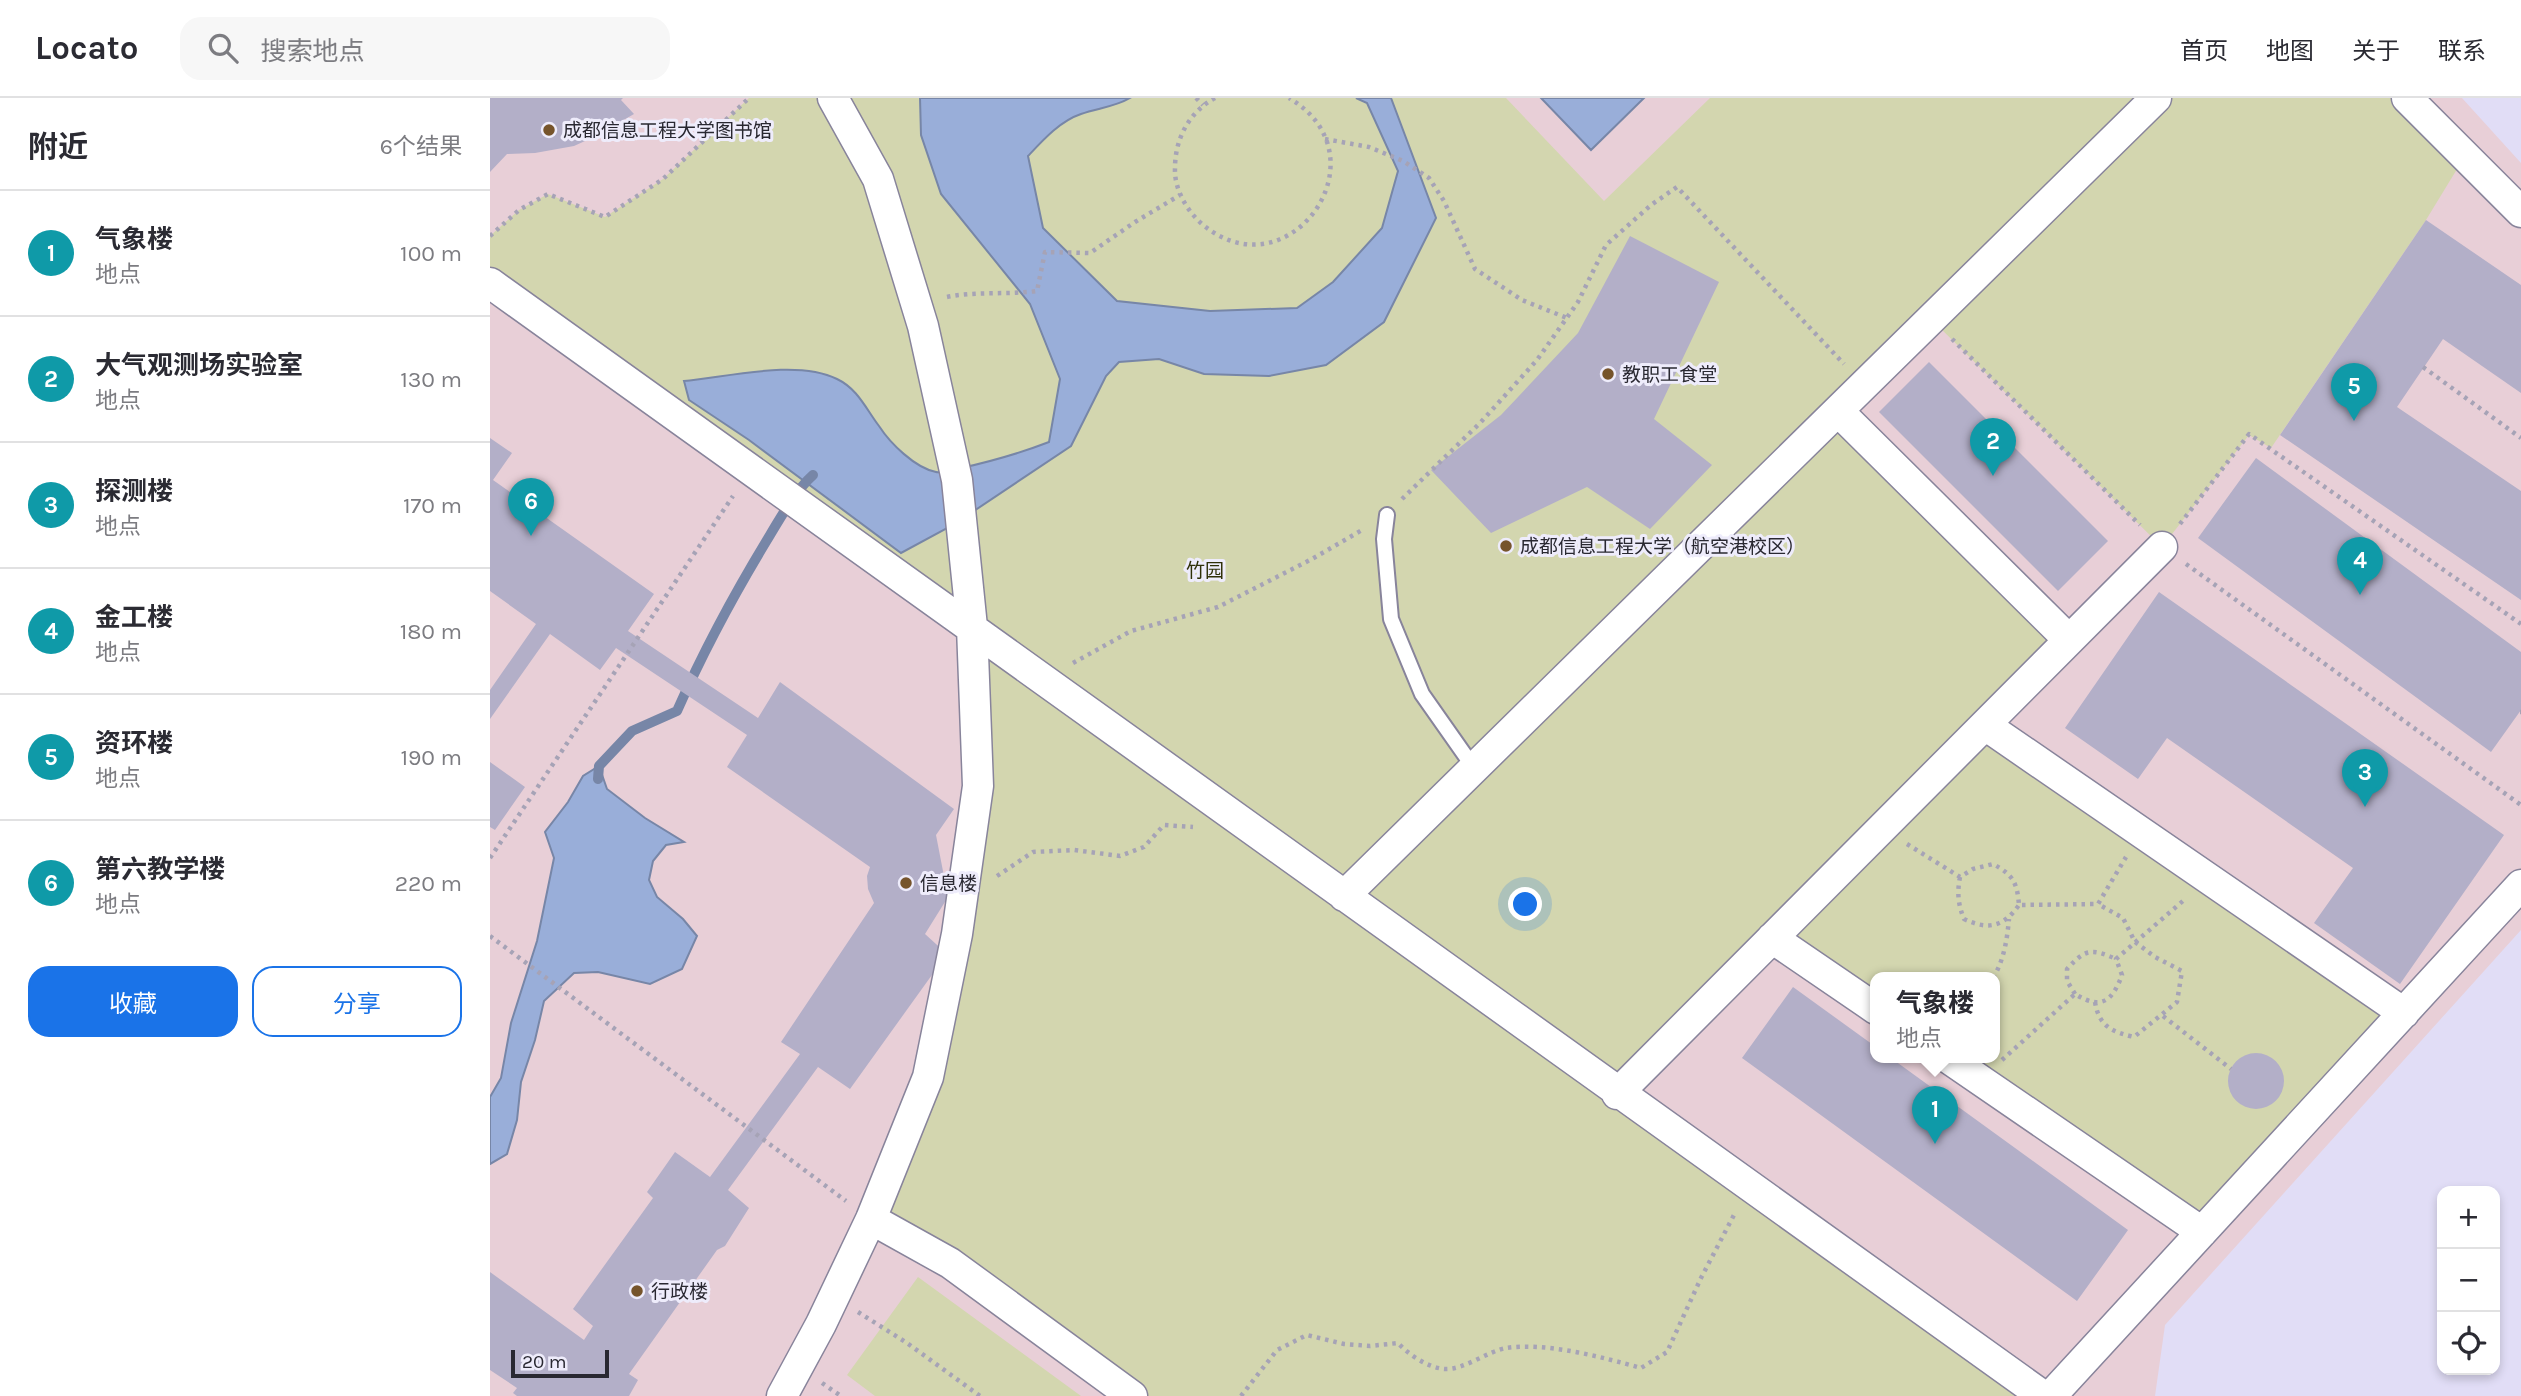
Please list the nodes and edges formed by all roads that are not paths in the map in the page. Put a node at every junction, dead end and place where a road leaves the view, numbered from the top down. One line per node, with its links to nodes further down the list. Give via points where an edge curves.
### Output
1 (833, 98): 9 (street, via 878,179 916,303 957,480)
2 (2156, 98): 6 (street)
3 (2407, 98): 4 (street)
4 (2521, 212)
5 (490, 283): 9 (street)
6 (1838, 411): 10 (street); 12 (street)
7 (1387, 516): 12 (lane, via 1384,539 1391,619 1422,694)
8 (2162, 547): 10 (street)
9 (972, 627): 14 (street); 20 (street, via 978,786 957,934 929,1077)
10 (2069, 640): 11 (street)
11 (1985, 725): 15 (street); 17 (street)
12 (1474, 768): 14 (street)
13 (2521, 885): 17 (street)
14 (1344, 896): 19 (street)
15 (1772, 938): 16 (street); 19 (street)
16 (1870, 1006)
17 (2404, 1013): 21 (street)
18 (1955, 1063): 21 (street)
19 (1617, 1094): 24 (street)
20 (871, 1219): 22 (street); 23 (street, via 950,1263)
21 (2202, 1232): 25 (street)
22 (782, 1396)
23 (1132, 1396)
24 (2043, 1396)
25 (2051, 1396)

